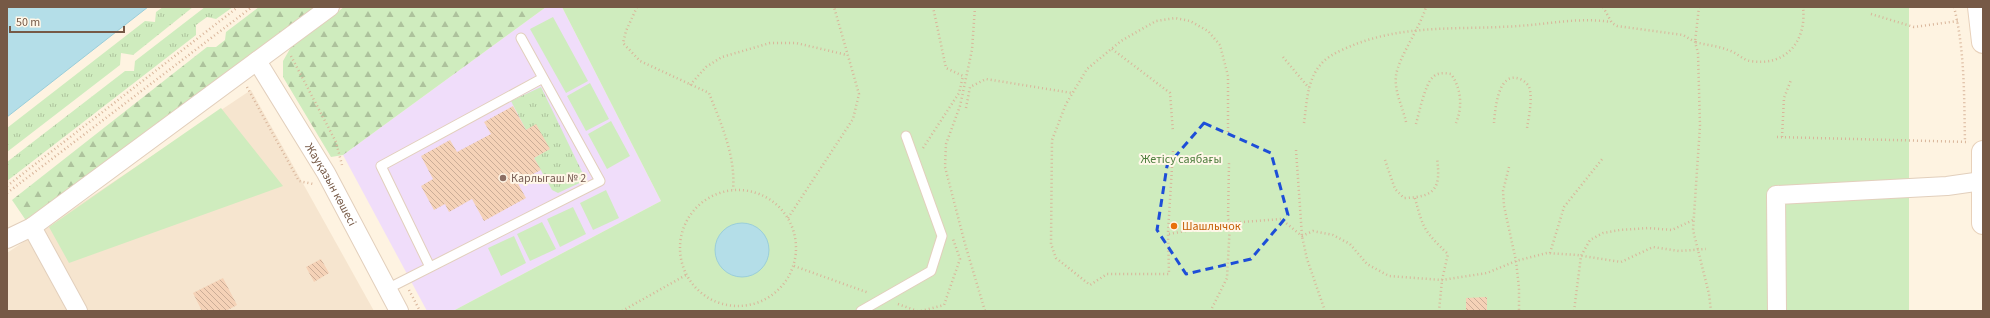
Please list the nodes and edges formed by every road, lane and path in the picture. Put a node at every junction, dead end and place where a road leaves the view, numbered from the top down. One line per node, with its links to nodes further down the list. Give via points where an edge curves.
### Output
1 (238, 7): 56 (path)
2 (252, 7): 58 (path)
3 (330, 7): 19 (street)
4 (637, 7): 29 (path, via 623,43 640,61)
5 (834, 7): 23 (path)
6 (932, 7): 45 (path, via 946,68 963,76 959,93)
7 (974, 7): 91 (path, via 972,50 960,106 946,144 946,167)
8 (1426, 7): 17 (path)
9 (1603, 7): 16 (path)
10 (1699, 7): 20 (path)
11 (1802, 7): 20 (path, via 1797,43 1783,57 1749,61 1730,50)
12 (1954, 7): 15 (path)
13 (1979, 7): 21 (main road)
14 (1871, 14): 15 (path, via 1914,27)
15 (1958, 21): 44 (path)
16 (1612, 23): 17 (path, via 1580,20 1519,26); 20 (path, via 1617,26 1683,35)
17 (1418, 30): 30 (path, via 1395,32 1342,50 1324,61 1312,78); 33 (path, via 1399,65 1396,76)
18 (521, 38): 27 (lane)
19 (283, 42): 25 (street); 53 (path, via 336,142)
20 (1695, 42): 61 (path, via 1698,53 1700,126)
21 (1983, 42)
22 (1112, 49): 31 (path, via 1087,69); 39 (path, via 1170,93); 40 (path, via 1156,21 1175,18 1190,21 1208,31 1220,45 1228,76)
23 (848, 55): 29 (path, via 796,43 770,43 722,57 706,67); 60 (path, via 859,94 853,119)
24 (1283, 57): 30 (path)
25 (257, 61): 26 (street); 79 (street, Жауқазын көшесі, via 326,173)
26 (240, 75): 55 (path, via 299,181); 64 (street)
27 (543, 78): 75 (lane, via 380,166); 75 (lane, via 600,181)
28 (1791, 80): 43 (path, via 1784,98)
29 (690, 85): 57 (path, via 709,93 728,139)
30 (1309, 88): 34 (path)
31 (1072, 93): 32 (path, via 986,79 970,88); 65 (path, via 1052,140 1051,244 1056,258 1090,285 1107,274 1169,274)
32 (966, 108)
33 (1406, 122)
34 (1304, 123)
35 (1456, 123): 36 (path, via 1460,98 1457,82 1451,74 1441,73 1432,77)
36 (1416, 124)
37 (1494, 124): 38 (path, via 1498,94 1509,79 1518,78 1530,89)
38 (1527, 128)
39 (1173, 132)
40 (1228, 132)
41 (906, 136): 80 (lane, via 942,236 931,270)
42 (1777, 137): 43 (path)
43 (1782, 137): 44 (path)
44 (1973, 145): 54 (main road)
45 (921, 150)
46 (1296, 150): 66 (path)
47 (1173, 151): 65 (path)
48 (1437, 158): 59 (path, via 1439,176 1435,188 1427,195)
49 (1603, 158): 71 (path, via 1564,207)
50 (1385, 160): 59 (path, via 1395,189 1404,198)
51 (1229, 163): 62 (path)
52 (1509, 167): 73 (path, via 1504,206)
53 (343, 170)
54 (1982, 181): 63 (main road); 97 (street, via 1947,186 1776,195)
55 (312, 184)
56 (7, 186)
57 (733, 190): 60 (path, via 744,190 766,197); 76 (path, via 716,194 702,202 687,220 680,242 682,265)
58 (7, 193)
59 (1415, 198): 78 (path, via 1422,224 1448,254)
60 (788, 218): 74 (path, via 796,243)
61 (1694, 219): 70 (path, via 1693,230); 72 (path, via 1672,230 1641,228 1603,234 1590,240)
62 (1230, 223): 65 (path); 66 (path, via 1281,219); 82 (path, via 1227,278)
63 (1983, 223)
64 (32, 227): 68 (street); 83 (street)
65 (1169, 234)
66 (1302, 236): 78 (path, via 1313,231 1333,235 1350,244 1367,264 1389,276); 92 (path)
67 (952, 237): 90 (path, via 960,259 944,305)
68 (7, 239)
69 (1706, 249): 70 (path)
70 (1698, 250): 72 (path, via 1679,251 1653,247 1621,262); 96 (path)
71 (1550, 253): 72 (path); 73 (path)
72 (1581, 256): 95 (path)
73 (1516, 261): 78 (path, via 1487,273); 94 (path, via 1520,288)
74 (794, 266): 80 (path); 81 (path, via 789,277 775,294 754,305)
75 (430, 267): 77 (lane)
76 (686, 275): 81 (path, via 692,285 710,300 726,306); 86 (path)
77 (404, 280): 79 (lane); 85 (path)
78 (1442, 280): 93 (path)
79 (387, 289): 84 (street, Жауқазын көшесі)
80 (882, 298): 88 (lane); 89 (path)
81 (743, 307): 87 (path)
82 (1212, 308)
83 (78, 311)
84 (399, 311)
85 (420, 311)
86 (622, 311)
87 (742, 311)
88 (861, 311)
89 (917, 311)
90 (921, 311)
91 (985, 311)
92 (1325, 311)
93 (1439, 311)
94 (1519, 311)
95 (1574, 311)
96 (1711, 311)
97 (1777, 311)

